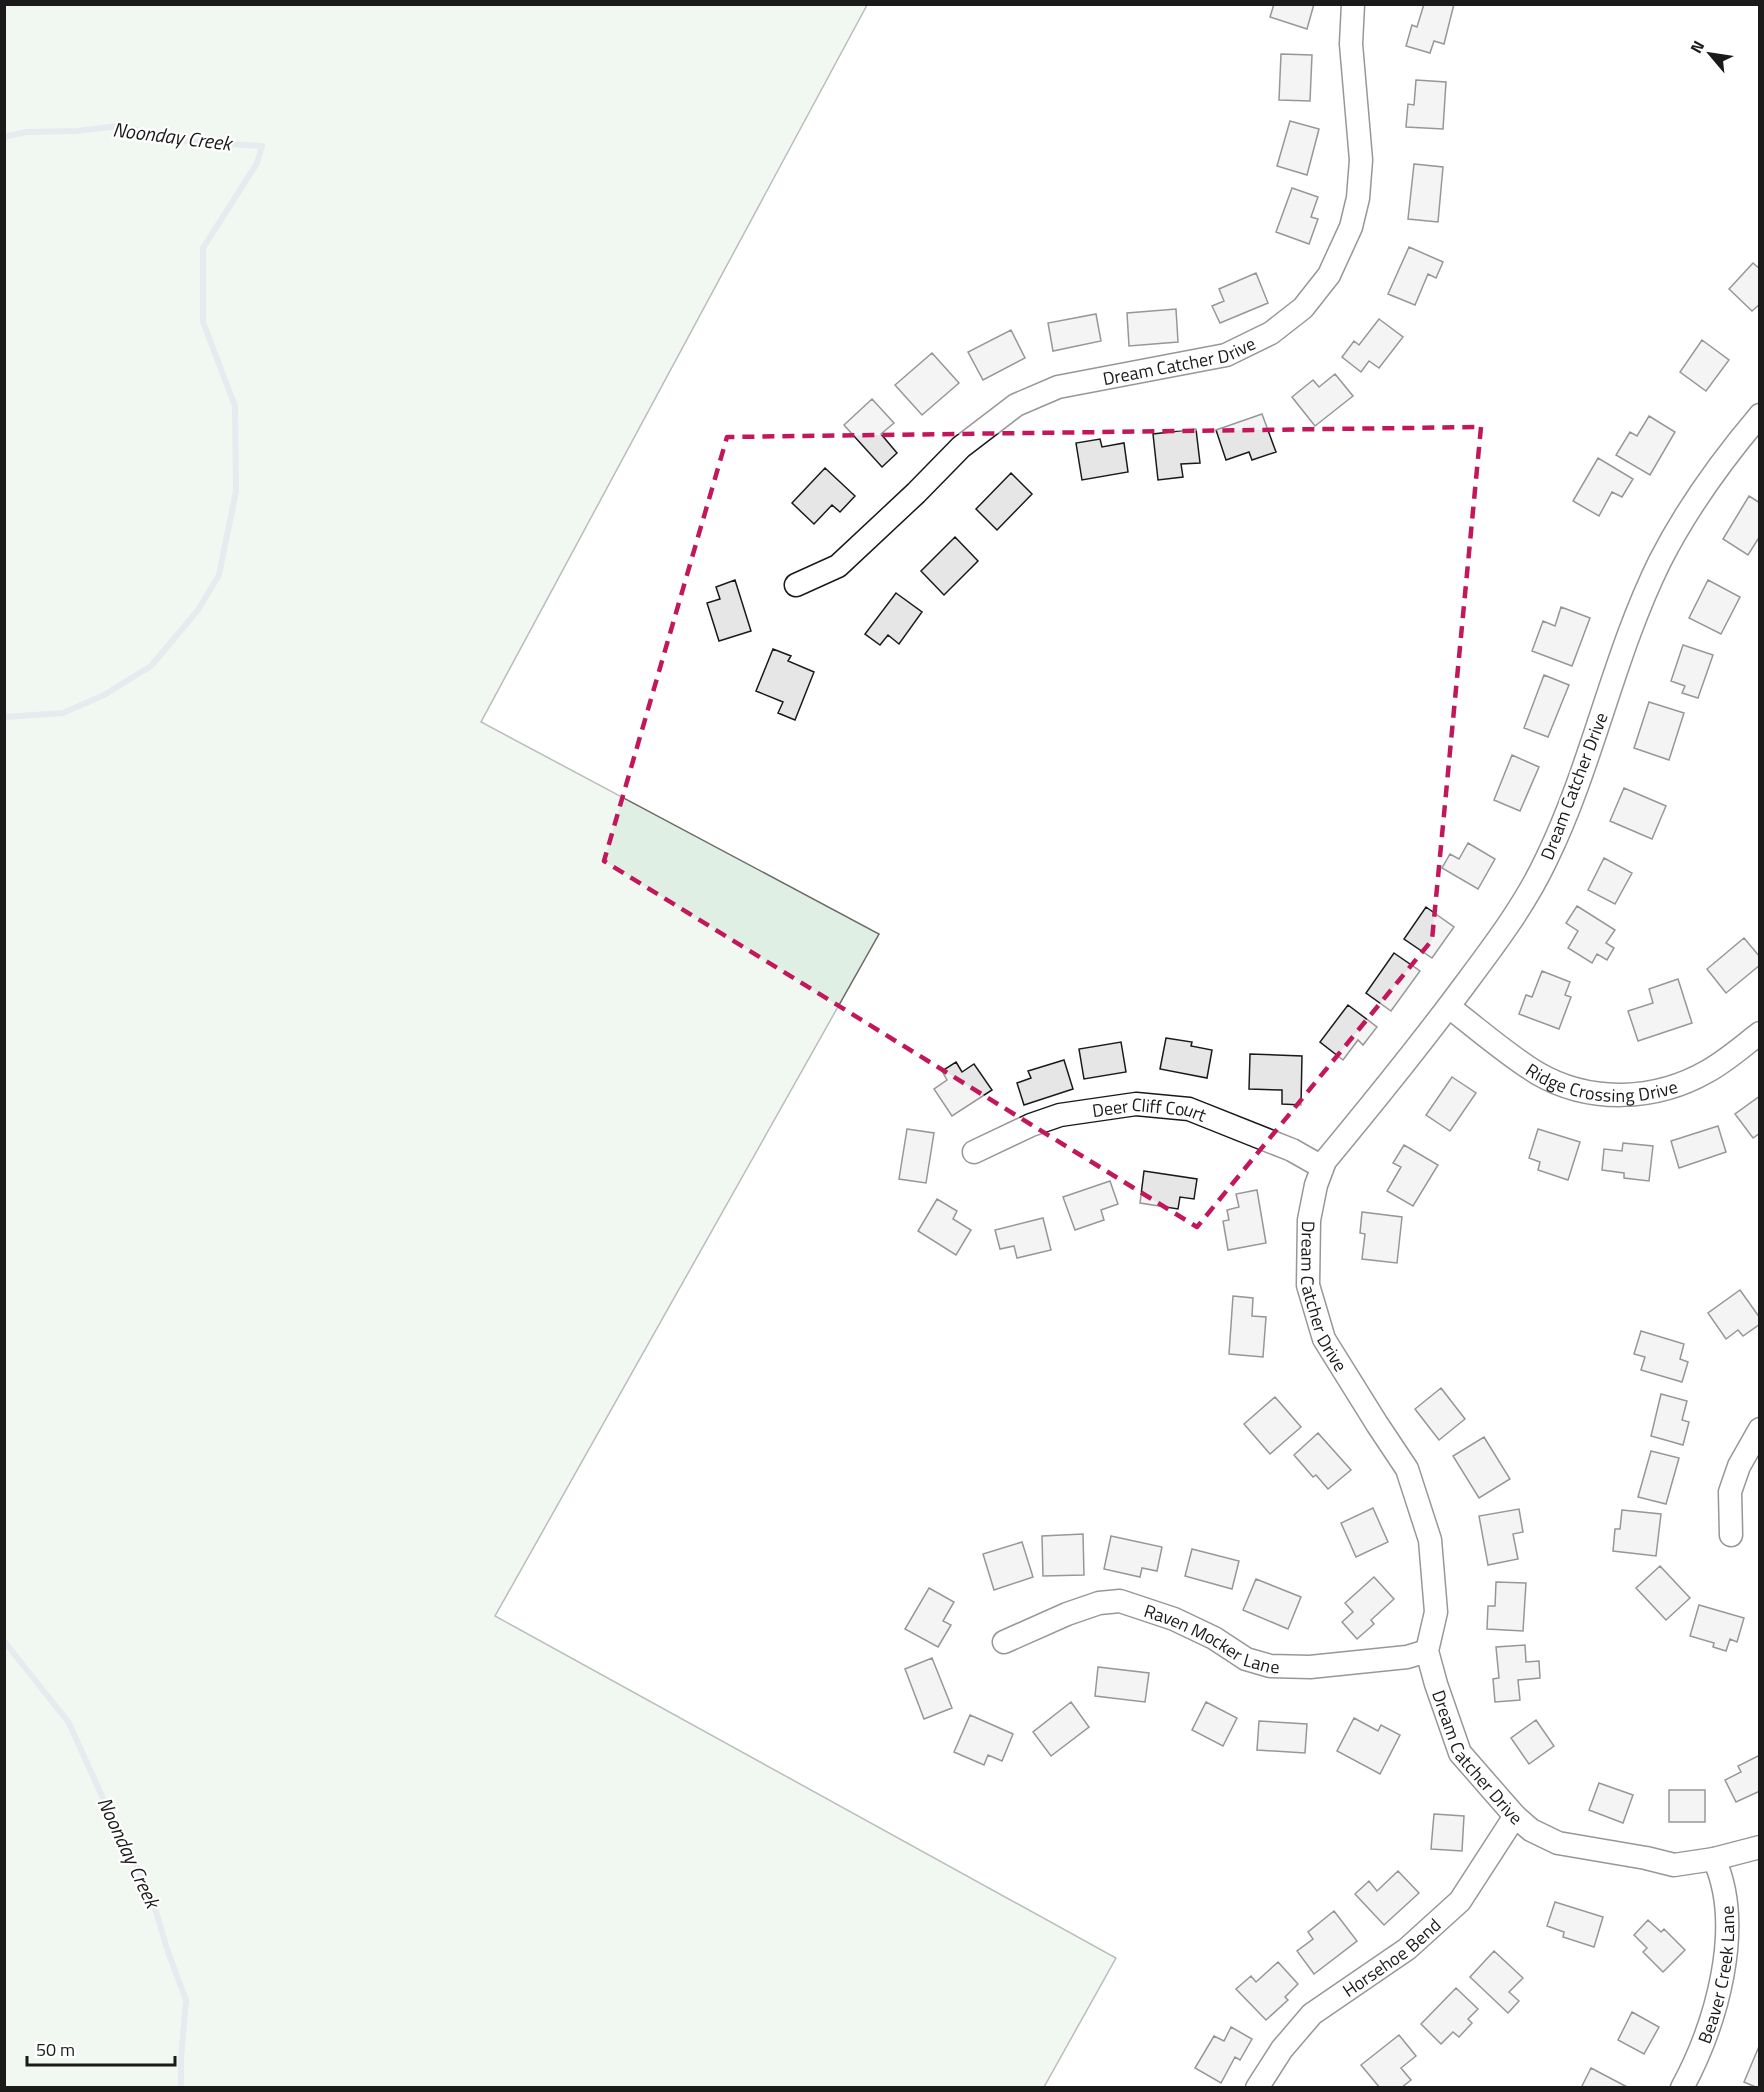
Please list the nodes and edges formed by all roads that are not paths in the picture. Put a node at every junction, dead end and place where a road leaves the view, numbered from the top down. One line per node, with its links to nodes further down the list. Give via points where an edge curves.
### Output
1 (1353, 4): 3 (street, Dream Catcher Drive, via 1351,44 1361,160 1358,198 1352,227 1329,275 1303,308 1271,333 1226,355 1058,387 1016,405 961,447 838,566)
2 (1760, 415): 4 (street, Dream Catcher Drive, via 1707,481 1660,562 1547,859 1514,917)
3 (795, 585)
4 (1449, 1007): 5 (street, Ridge Crossing Drive, via 1539,1074 1575,1089 1607,1095 1646,1094 1678,1085 1710,1070); 7 (street, Dream Catcher Drive)
5 (1760, 1033)
6 (974, 1152): 7 (street, Deer Cliff Court, via 1060,1115 1136,1104 1189,1109 1292,1150)
7 (1322, 1167): 11 (street, Dream Catcher Drive, via 1309,1220 1308,1285 1324,1339 1407,1469 1430,1540 1436,1612)
8 (1760, 1429): 9 (street, via 1739,1466 1730,1492)
9 (1731, 1535)
10 (1004, 1642): 11 (street, Raven Mocker Lane, via 1067,1614 1120,1600 1174,1619 1246,1659 1270,1666 1310,1667 1407,1657)
11 (1427, 1651): 12 (street, Dream Catcher Drive, via 1460,1753)
12 (1515, 1816): 14 (street, Dream Catcher Drive, via 1558,1843 1674,1865); 15 (street, Horsehoe Bend, via 1460,1901 1407,1949 1312,2014 1282,2049)
13 (1760, 1848): 14 (street, Dream Catcher Drive)
14 (1714, 1859): 16 (street, Beaver Creek Lane, via 1729,1920 1722,1980 1697,2061)
15 (1257, 2088)
16 (1682, 2088)

